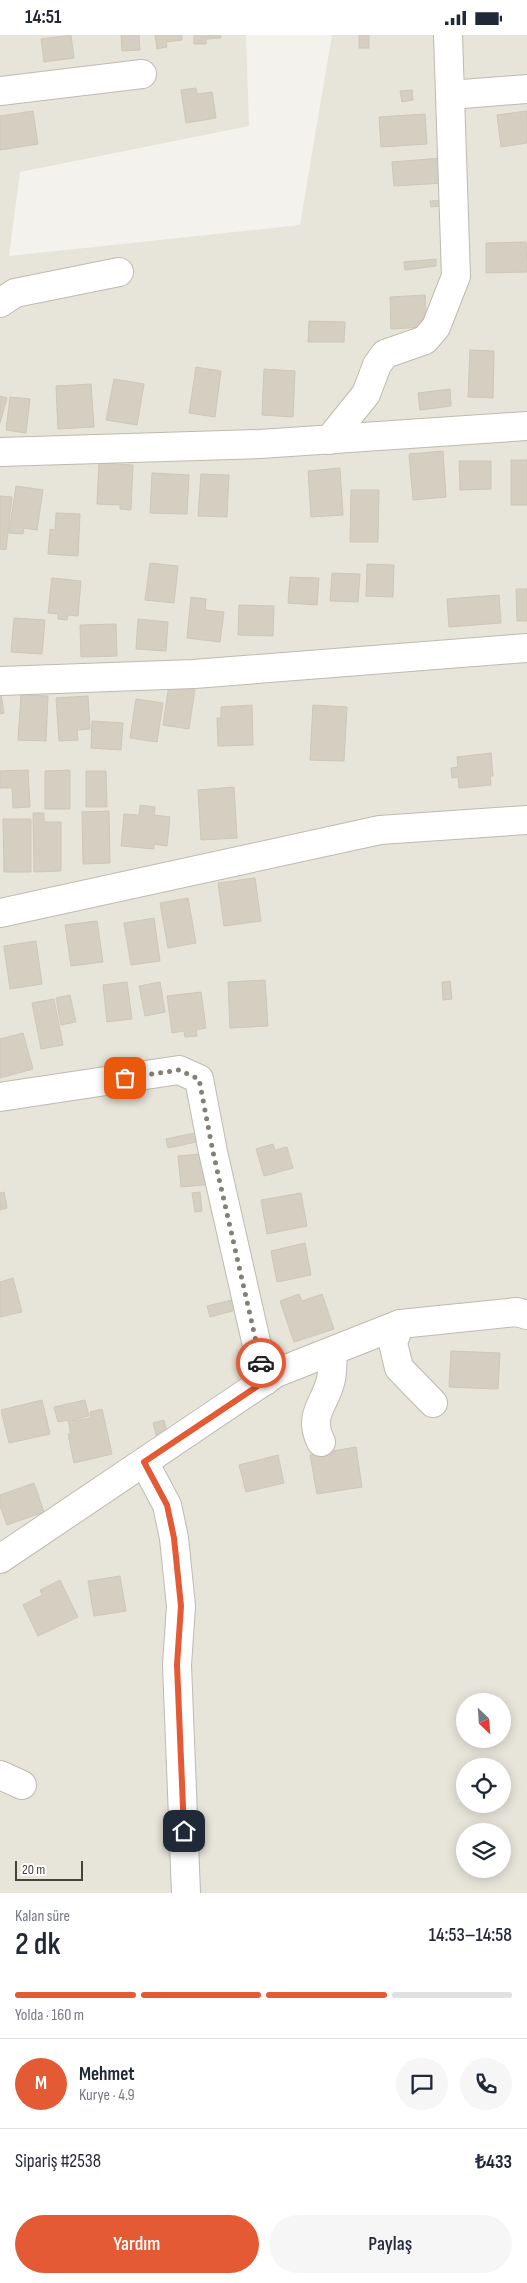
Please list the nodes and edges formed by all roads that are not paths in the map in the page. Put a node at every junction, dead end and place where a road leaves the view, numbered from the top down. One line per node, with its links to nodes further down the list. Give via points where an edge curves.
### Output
1 (448, 35): 5 (street)
2 (142, 74): 4 (street)
3 (527, 89): 5 (street)
4 (0, 91)
5 (450, 95): 9 (street, via 456,276 436,327 425,340 385,354 377,365 366,394)
6 (119, 272): 7 (street, via 15,293)
7 (0, 303)
8 (527, 427): 9 (street)
9 (329, 440): 10 (street)
10 (0, 452)
11 (527, 648): 12 (street, via 194,674)
12 (0, 681)
13 (527, 820): 14 (street, via 380,830)
14 (0, 913)
15 (0, 1097): 19 (street, via 179,1070 199,1079)
16 (527, 1315): 17 (street, via 517,1312)
17 (400, 1324): 18 (street); 20 (street, via 393,1343 399,1369)
18 (333, 1351): 19 (street, via 276,1373); 21 (street, via 331,1380 315,1420)
19 (265, 1381): 22 (street)
20 (433, 1403)
21 (320, 1442)
22 (144, 1462): 23 (street); 24 (street, via 167,1505 181,1606 177,1665)
23 (0, 1559)
24 (186, 1893)

